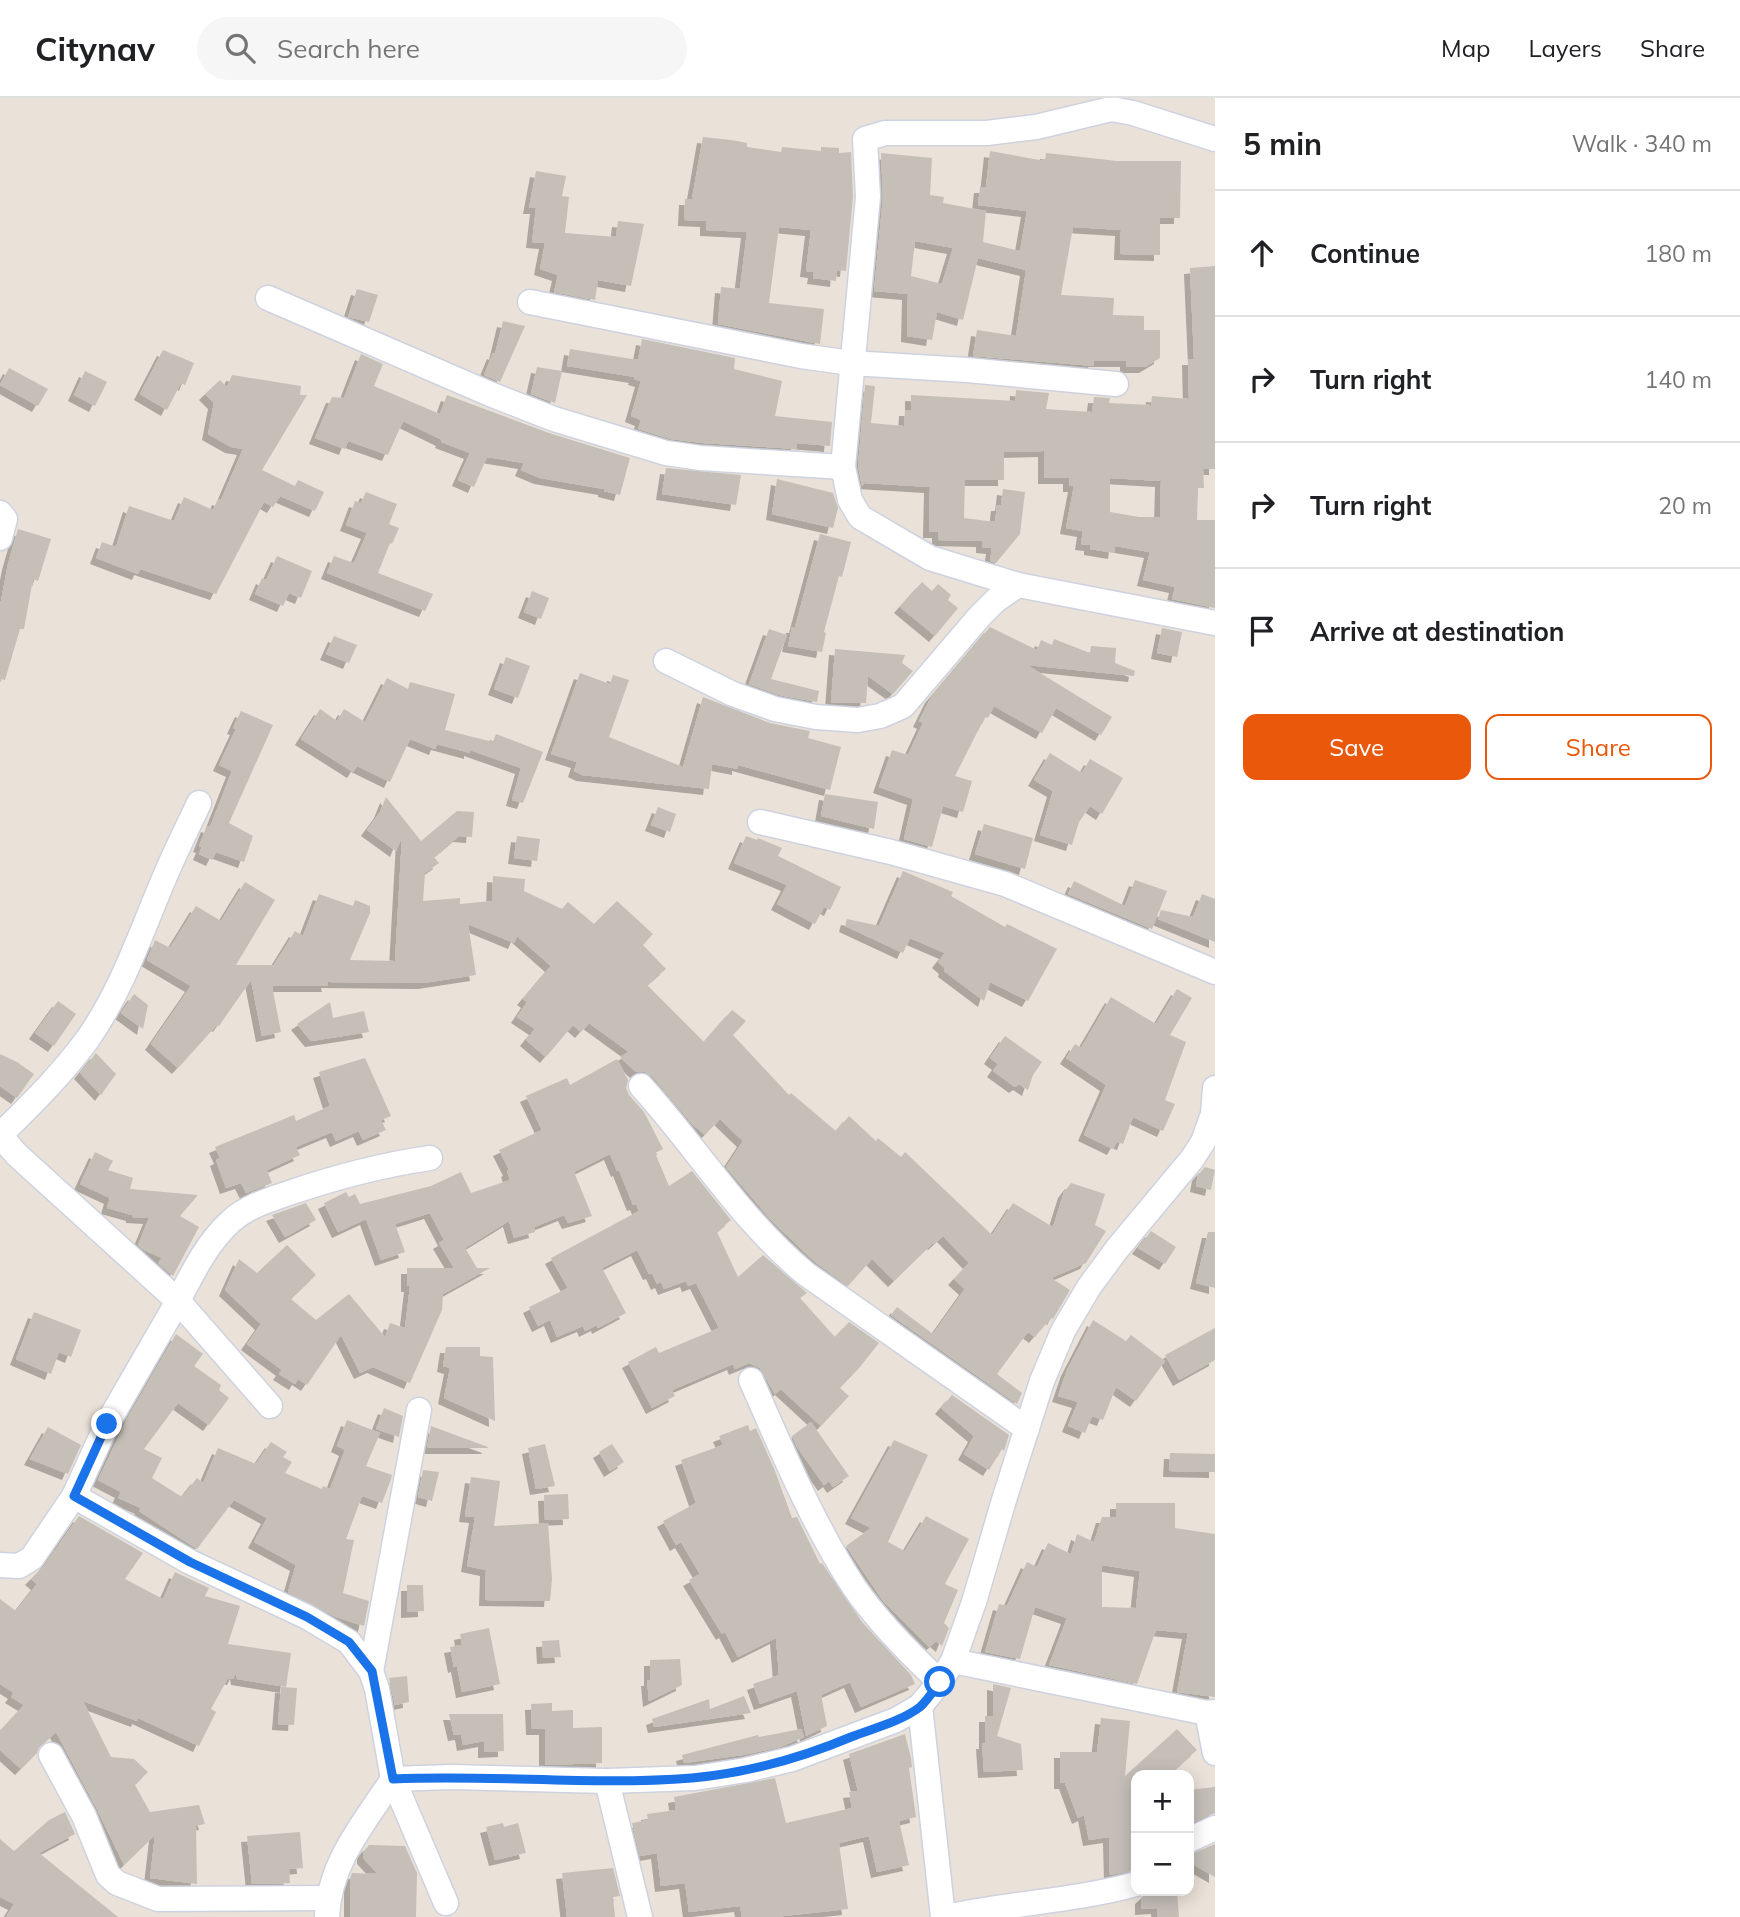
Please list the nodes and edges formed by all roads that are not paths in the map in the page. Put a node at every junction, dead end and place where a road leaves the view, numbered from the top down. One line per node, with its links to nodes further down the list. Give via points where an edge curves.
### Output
1 (1215, 139): 4 (street, via 1111,109 987,133 885,133 865,139 868,197)
2 (268, 298): 6 (street, via 490,394 666,453)
3 (530, 302): 4 (street)
4 (851, 363): 5 (street); 6 (street)
5 (1116, 384)
6 (843, 467): 9 (street, via 850,500 860,517 875,528 930,558)
7 (0, 513): 8 (street, via 5,519)
8 (0, 538)
9 (1018, 585): 10 (street); 11 (street, via 979,617 903,706 880,716 858,720 775,709)
10 (1215, 623)
11 (666, 662)
12 (199, 803): 17 (street, via 115,992 88,1038 53,1083)
13 (760, 822): 14 (street, via 1006,884)
14 (1215, 972)
15 (640, 1086): 23 (street, via 778,1250)
16 (1215, 1088): 23 (street, via 1213,1114 1203,1142 1117,1249 1063,1331)
17 (0, 1135): 19 (street)
18 (430, 1158): 19 (street, via 332,1178 251,1206 233,1219 202,1255)
19 (178, 1301): 21 (street); 24 (street, via 107,1424)
20 (751, 1380): 28 (street, via 822,1532 856,1588 911,1655)
21 (270, 1406)
22 (419, 1410): 27 (street)
23 (1027, 1429): 26 (street)
24 (74, 1496): 25 (street, via 32,1558 19,1566); 27 (street, via 190,1562 307,1617 349,1642)
25 (0, 1565)
26 (953, 1661): 28 (street); 30 (street)
27 (372, 1671): 33 (street)
28 (940, 1682): 29 (street)
29 (920, 1706): 34 (street, via 828,1747 769,1765 695,1778); 41 (street)
30 (1211, 1712): 31 (street)
31 (1215, 1753)
32 (51, 1755): 39 (street, via 84,1816 108,1875 117,1883 158,1899)
33 (393, 1779): 34 (street); 38 (street); 39 (street, via 347,1847)
34 (607, 1781): 40 (street)
35 (1215, 1828): 36 (street)
36 (1194, 1838)
37 (1131, 1885): 41 (street)
38 (446, 1903)
39 (328, 1907)
40 (642, 1915)
41 (945, 1917)

